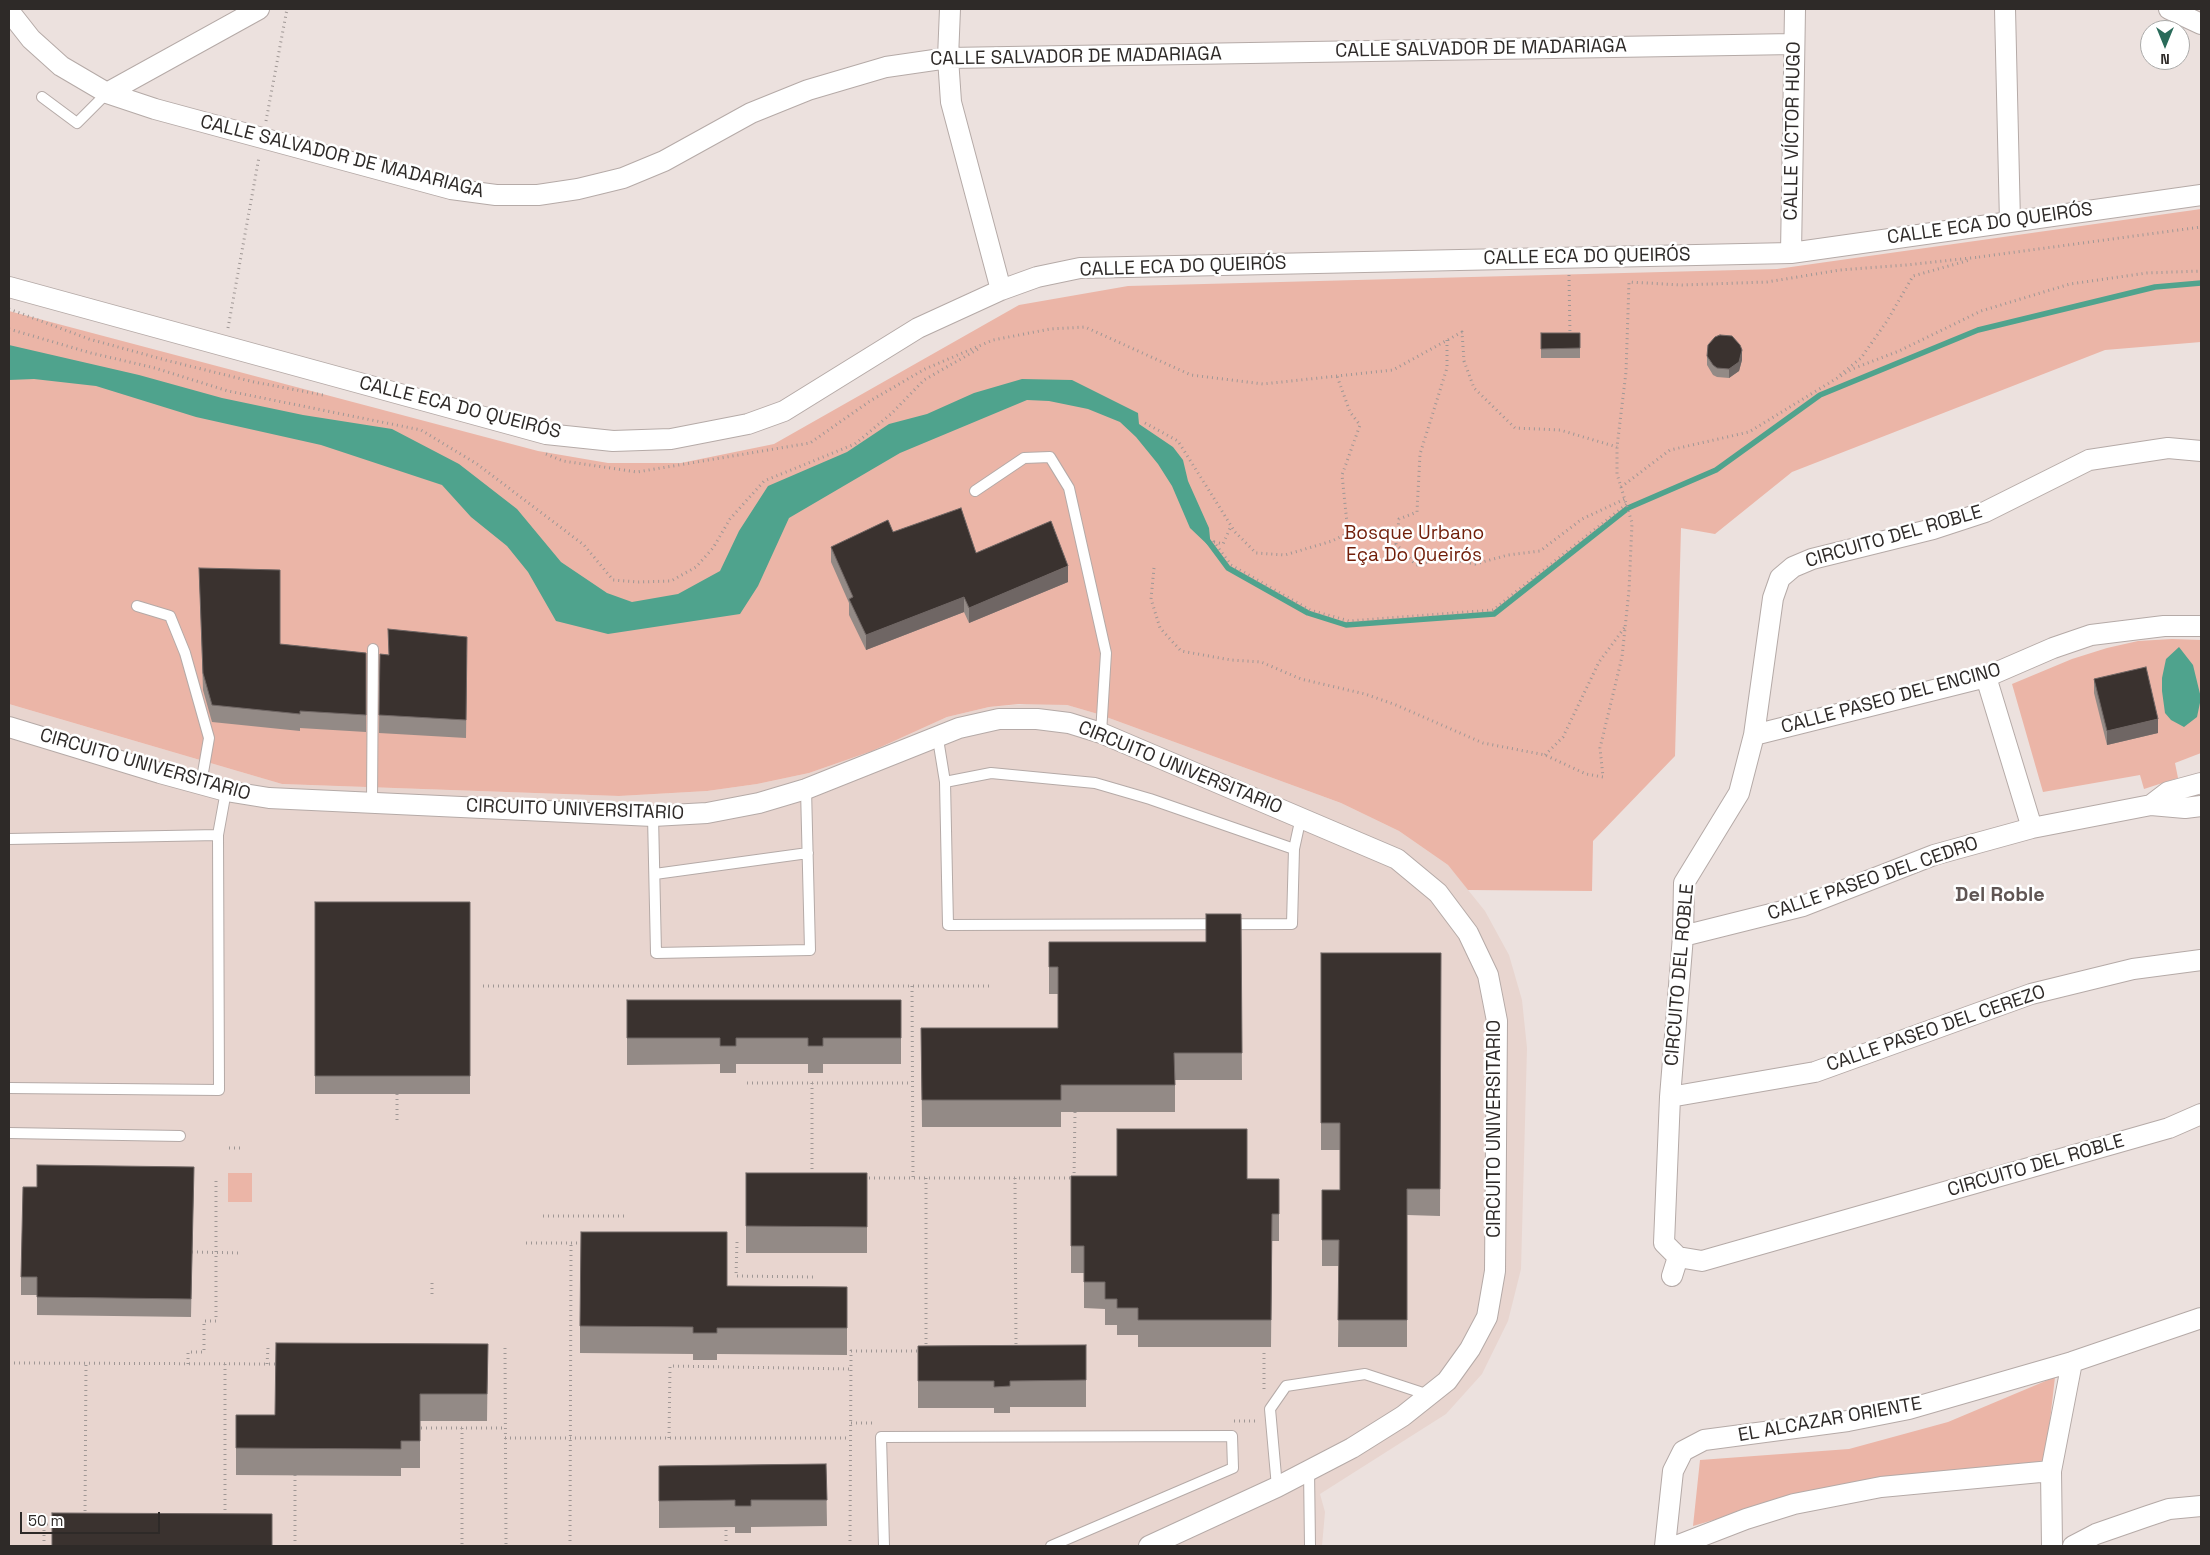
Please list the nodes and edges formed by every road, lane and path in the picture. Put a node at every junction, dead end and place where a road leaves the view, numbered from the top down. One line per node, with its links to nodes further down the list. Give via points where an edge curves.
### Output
1 (259, 9): 11 (street)
2 (287, 9): 13 (path)
3 (950, 9): 10 (street)
4 (1795, 9): 9 (street, CALLE VÍCTOR HUGO)
5 (2004, 9): 15 (street)
6 (2169, 9): 8 (street)
7 (9, 11): 11 (street, CALLE SALVADOR DE MADARIAGA, via 31,39 61,66)
8 (2201, 24)
9 (1794, 44): 10 (street, CALLE SALVADOR DE MADARIAGA); 17 (street, CALLE VÍCTOR HUGO)
10 (948, 58): 13 (street, CALLE SALVADOR DE MADARIAGA, via 886,67 840,79 752,112 664,161 623,178 578,190 538,195 496,195 451,188); 22 (street, via 955,120)
11 (107, 93): 12 (lane, via 77,123); 13 (street, CALLE SALVADOR DE MADARIAGA)
12 (42, 97)
13 (263, 138): 26 (path)
14 (2201, 195): 15 (street, CALLE ECA DO QUEIRÓS)
15 (2010, 222): 17 (street, CALLE ECA DO QUEIRÓS)
16 (2201, 228): 18 (path)
17 (1790, 252): 19 (street, CALLE ECA DO QUEIRÓS)
18 (1980, 257): 28 (path, via 1913,276 1861,358); 30 (path, via 1840,270 1767,282 1682,285 1629,282 1626,372)
19 (1568, 258): 22 (street, CALLE ECA DO QUEIRÓS, via 1080,268 1037,277); 25 (path)
20 (2201, 271): 28 (path, via 2147,273 2070,284 2043,292 1981,311)
21 (9, 287): 26 (street, CALLE ECA DO QUEIRÓS)
22 (1001, 290): 26 (street, CALLE ECA DO QUEIRÓS, via 918,328 784,411 708,434 671,439 613,441 546,434)
23 (993, 340): 27 (path, via 1050,329 1085,327 1191,376 1263,384)
24 (1447, 340): 27 (path, via 1392,370); 30 (path, via 1462,332 1464,361 1474,388 1515,428 1560,430); 34 (path, via 1447,368 1420,454 1417,512 1399,520 1396,544 1416,565 1445,558 1475,564 1540,551 1582,520)
25 (1570, 342)
26 (225, 346)
27 (1337, 376): 36 (path, via 1350,412 1360,425 1342,475 1348,533 1285,555 1256,553)
28 (1832, 381): 32 (path, via 1749,432 1670,450)
29 (1144, 423): 36 (path, via 1178,441)
30 (1617, 447): 32 (path, via 1617,474)
31 (2201, 451): 45 (street, CIRCUITO DEL ROBLE, via 2168,448 2090,460 1985,512 1793,567 1780,578 1772,598)
32 (1621, 487): 34 (path)
33 (975, 491): 44 (lane, via 1024,458 1050,457 1069,488 1106,653)
34 (1625, 499): 35 (path)
35 (1627, 504): 36 (path, via 1493,610 1349,621 1310,610 1231,566 1213,541 1223,544); 40 (path, via 1632,523)
36 (1231, 526)
37 (1154, 568): 47 (path, via 1151,598 1160,628 1181,651 1261,662 1301,679 1365,694 1483,743)
38 (137, 606): 50 (lane, via 170,616 185,653 209,738)
39 (2201, 626): 42 (street, CALLE PASEO DEL ENCINO, via 2092,635)
40 (1625, 627): 47 (path, via 1599,662 1563,737); 47 (path, via 1622,657 1600,748 1603,776 1586,774)
41 (373, 649): 53 (lane)
42 (1986, 677): 45 (street, CALLE PASEO DEL ENCINO); 58 (street)
43 (9, 727): 50 (street, CIRCUITO UNIVERSITARIO)
44 (1101, 733): 46 (street, CIRCUITO UNIVERSITARIO, via 1069,723 999,719 959,728); 57 (street, CIRCUITO UNIVERSITARIO)
45 (1754, 735): 64 (street, CIRCUITO DEL ROBLE, via 1738,793 1684,883)
46 (938, 738): 48 (lane); 51 (street, CIRCUITO UNIVERSITARIO)
47 (1545, 755)
48 (945, 782): 61 (lane, via 991,773 1095,783); 61 (lane, via 948,925 1292,924)
49 (2201, 783): 54 (street, CALLE PASEO DEL CEDRO, via 2168,792)
50 (201, 784): 52 (street, CIRCUITO UNIVERSITARIO)
51 (806, 789): 56 (street, CIRCUITO UNIVERSITARIO, via 759,803 707,813); 62 (lane)
52 (226, 791): 53 (street, CIRCUITO UNIVERSITARIO, via 269,798); 59 (lane)
53 (372, 804): 56 (street, CIRCUITO UNIVERSITARIO)
54 (2151, 805): 55 (street, CALLE PASEO DEL CEDRO); 58 (street, CALLE PASEO DEL CEDRO)
55 (2201, 806)
56 (653, 816): 63 (lane)
57 (1301, 817): 61 (lane); 115 (street, CIRCUITO UNIVERSITARIO, via 1397,859 1438,893 1468,932 1488,975 1498,1021 1495,1270 1487,1317 1447,1382)
58 (2032, 828): 64 (street, CALLE PASEO DEL CEDRO, via 1934,855 1803,906)
59 (218, 835): 60 (lane); 72 (lane, via 219,1090)
60 (9, 839)
61 (1294, 849)
62 (808, 853): 63 (lane); 63 (lane, via 810,950 656,953)
63 (655, 874)
64 (1683, 936): 74 (street, CIRCUITO DEL ROBLE)
65 (2201, 960): 74 (street, CALLE PASEO DEL CEREZO, via 2133,969 2031,994 1815,1072)
66 (483, 986): 67 (path)
67 (912, 986): 68 (path); 71 (path)
68 (989, 986)
69 (746, 1083): 70 (path)
70 (812, 1083): 71 (path); 83 (path)
71 (912, 1083): 86 (path)
72 (9, 1088)
73 (397, 1094): 77 (path)
74 (1670, 1097): 98 (street, CIRCUITO DEL ROBLE, via 1664,1243)
75 (1075, 1112): 88 (path, via 1074,1178)
76 (2201, 1114): 98 (street, CIRCUITO DEL ROBLE, via 2169,1128 1702,1261)
77 (397, 1122)
78 (9, 1133): 79 (lane)
79 (180, 1136)
80 (229, 1148): 81 (path)
81 (242, 1148)
82 (802, 1178): 83 (path)
83 (812, 1178): 84 (path)
84 (821, 1178)
85 (858, 1178): 86 (path)
86 (912, 1178): 87 (path)
87 (926, 1178): 88 (path); 114 (path, via 926,1352 851,1351)
88 (1015, 1178): 106 (path, via 1016,1352)
89 (216, 1181): 110 (path, via 216,1321 204,1321 204,1352 188,1352)
90 (543, 1216): 91 (path)
91 (628, 1216)
92 (737, 1242): 100 (path, via 736,1276)
93 (526, 1243): 94 (path)
94 (571, 1243): 95 (path); 120 (path)
95 (590, 1243)
96 (192, 1252): 97 (path, bridge)
97 (242, 1253)
98 (1678, 1257): 99 (street)
99 (1672, 1276)
100 (816, 1277)
101 (432, 1283): 102 (path)
102 (432, 1296)
103 (2201, 1318): 107 (street, EL ALCAZAR ORIENTE)
104 (268, 1348): 112 (path)
105 (506, 1348): 118 (path)
106 (1025, 1352)
107 (2072, 1362): 124 (street); 143 (street, EL ALCAZAR ORIENTE, via 1909,1409 1848,1421 1704,1440 1683,1451 1673,1471)
108 (9, 1363): 109 (path)
109 (86, 1363): 110 (path); 129 (path)
110 (188, 1364): 111 (path)
111 (225, 1364): 112 (path); 130 (path)
112 (267, 1364): 113 (path)
113 (286, 1364)
114 (851, 1368): 121 (path, via 670,1366); 122 (path)
115 (1430, 1395): 123 (street, CIRCUITO UNIVERSITARIO, via 1352,1448); 126 (lane, via 1365,1374 1286,1386 1270,1409)
116 (408, 1428): 117 (path)
117 (462, 1428): 118 (path); 134 (path)
118 (506, 1428): 119 (path)
119 (506, 1438): 120 (path); 135 (path)
120 (570, 1438): 121 (path); 136 (path)
121 (669, 1438): 122 (path)
122 (850, 1438): 138 (path)
123 (1309, 1470): 126 (street, CIRCUITO UNIVERSITARIO); 142 (lane)
124 (2051, 1471): 144 (street, via 1881,1487 1794,1504); 145 (street)
125 (295, 1475): 133 (path)
126 (1277, 1488): 141 (street, CIRCUITO UNIVERSITARIO)
127 (2201, 1506): 146 (street, via 2155,1513)
128 (60, 1524): 132 (path, via 44,1524)
129 (85, 1524)
130 (225, 1524)
131 (726, 1527): 137 (path)
132 (44, 1546)
133 (295, 1546)
134 (462, 1546)
135 (506, 1546)
136 (570, 1546)
137 (726, 1546)
138 (850, 1546)
139 (884, 1546): 140 (lane, via 881,1437 1232,1436 1233,1468)
140 (1051, 1546)
141 (1149, 1546)
142 (1310, 1546)
143 (1665, 1546)
144 (1676, 1546)
145 (2052, 1546)
146 (2073, 1546)

